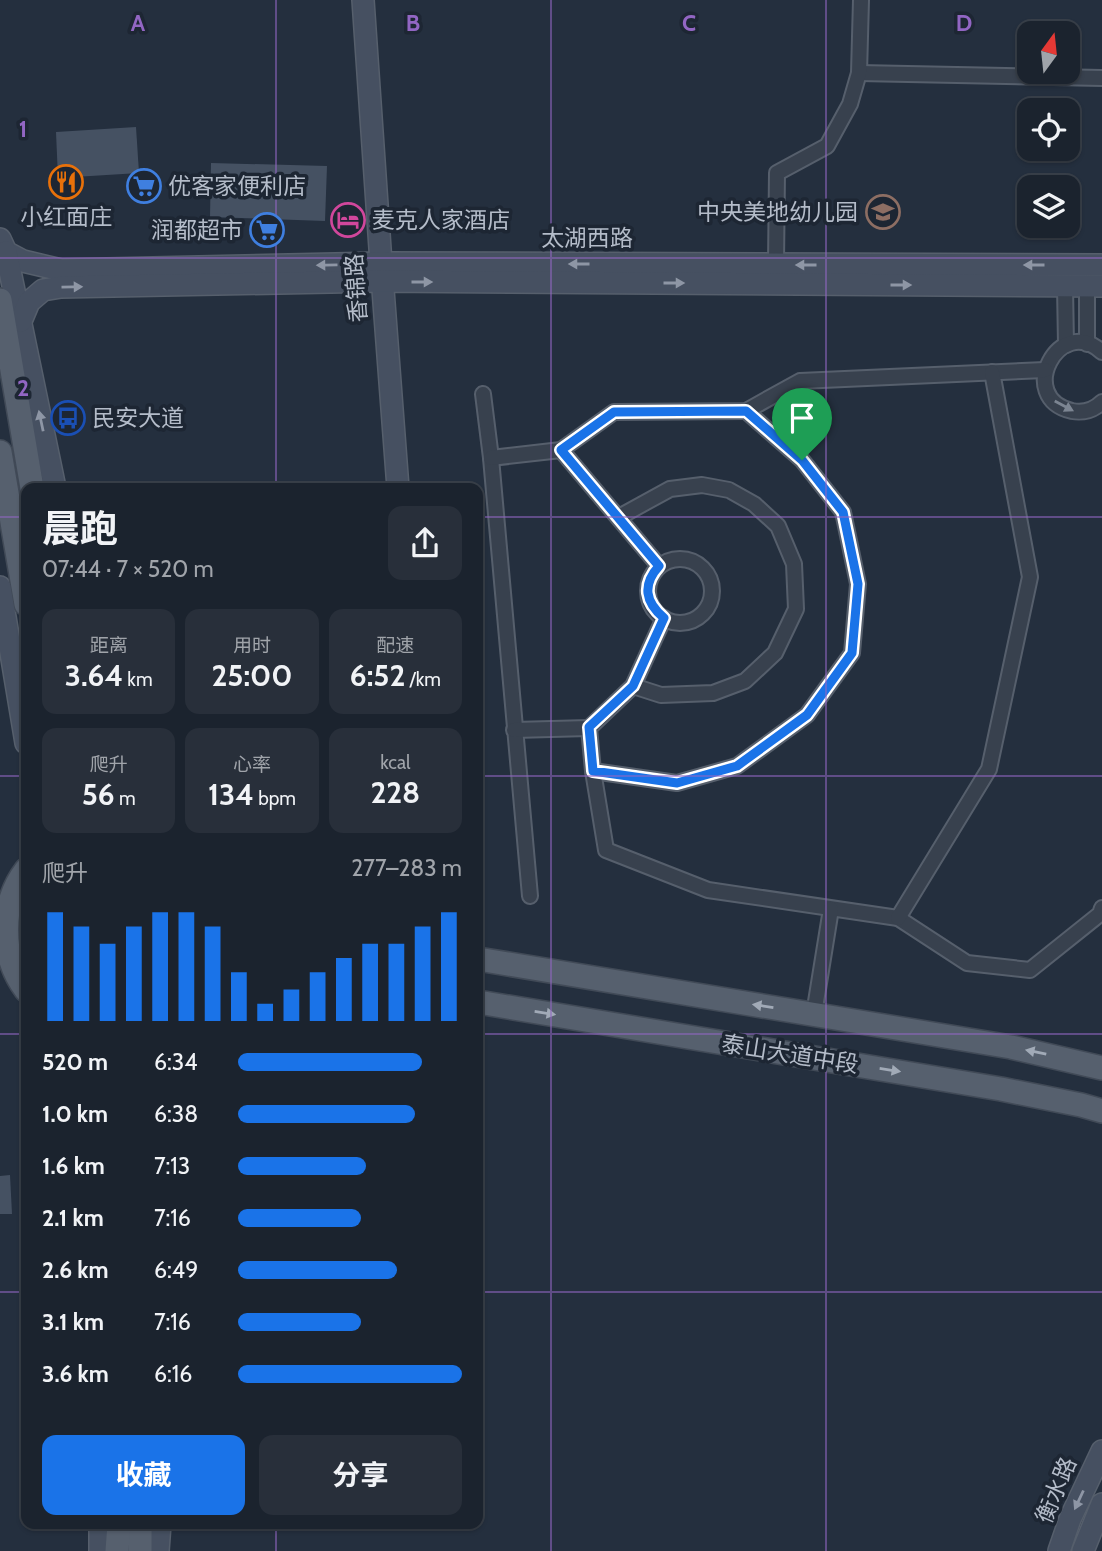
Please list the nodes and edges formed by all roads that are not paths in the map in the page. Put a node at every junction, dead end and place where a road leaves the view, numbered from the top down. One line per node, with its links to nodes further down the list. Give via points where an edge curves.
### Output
1 (363, 0): 8 (main road, 香锦路)
2 (861, 0): 3 (street)
3 (859, 73): 4 (street); 6 (street, via 850,104 827,146 777,173)
4 (1102, 78)
5 (3, 245): 8 (main road, 太湖西路, one-way to 5, via 61,270 23,261); 12 (main road)
6 (776, 264): 7 (main road, 太湖西路, one-way to 6); 8 (main road, 太湖西路, one-way to 8)
7 (1102, 265)
8 (381, 272): 9 (main road, 太湖西路, one-way to 9); 12 (main road, 太湖西路, one-way to 8, via 29,302 43,290 61,287); 26 (main road, 香锦路)
9 (1065, 286): 10 (main road, 太湖西路); 14 (street)
10 (1094, 286): 13 (street)
11 (0, 300): 24 (main road)
12 (21, 321): 25 (main road, one-way to 12)
13 (1087, 344): 14 (street); 15 (street)
14 (1066, 345): 16 (street, via 1056,351)
15 (1102, 352)
16 (1045, 370): 17 (street); 19 (street, one-way to 19, via 1048,393 1064,409 1087,411)
17 (992, 372): 20 (street, via 800,381); 43 (street, via 1030,578 989,769)
18 (483, 394): 23 (street)
19 (1102, 402)
20 (746, 411): 21 (street, via 614,412); 36 (street, via 802,460 843,512 858,584 852,653 807,715 737,766 677,783)
21 (561, 450): 23 (street); 27 (street)
22 (0, 452): 29 (main road)
23 (491, 458): 35 (street)
24 (31, 483)
25 (54, 483)
26 (398, 483)
27 (619, 517): 28 (street); 32 (street, via 670,489 702,485 729,489 778,526 794,564 796,609 775,653 745,681 713,693 661,695)
28 (659, 566): 31 (street, via 648,583 648,593 650,603); 31 (street, via 687,559 704,569 712,587 708,606 693,620)
29 (21, 575)
30 (0, 587): 33 (main road)
31 (664, 618): 32 (street)
32 (633, 686): 34 (street)
33 (21, 713)
34 (589, 727): 35 (street); 36 (street)
35 (514, 730): 40 (street)
36 (593, 771): 41 (street, via 606,850 708,890)
37 (21, 874): 39 (main road)
38 (21, 877): 45 (main road, via 4,923)
39 (0, 888)
40 (530, 896)
41 (831, 909): 43 (street); 47 (street)
42 (1101, 913): 43 (street, via 1030,970 967,964)
43 (898, 918)
44 (483, 960): 47 (main road, 泰山大道中段, one-way to 44)
45 (15, 982)
46 (483, 1003): 49 (main road, 泰山大道中段, one-way to 49, via 1001,1089)
47 (814, 1014): 48 (main road, 泰山大道中段, one-way to 47, via 1011,1046)
48 (1102, 1068)
49 (1102, 1111)
50 (1102, 1451): 60 (main road, 衡水路, one-way to 60)
51 (1102, 1504): 61 (main road, 衡水路)
52 (100, 1529): 56 (main road)
53 (119, 1529): 57 (main road)
54 (140, 1529): 58 (main road)
55 (160, 1529): 59 (main road)
56 (100, 1551)
57 (117, 1551)
58 (140, 1551)
59 (158, 1551)
60 (1059, 1551)
61 (1083, 1551)

